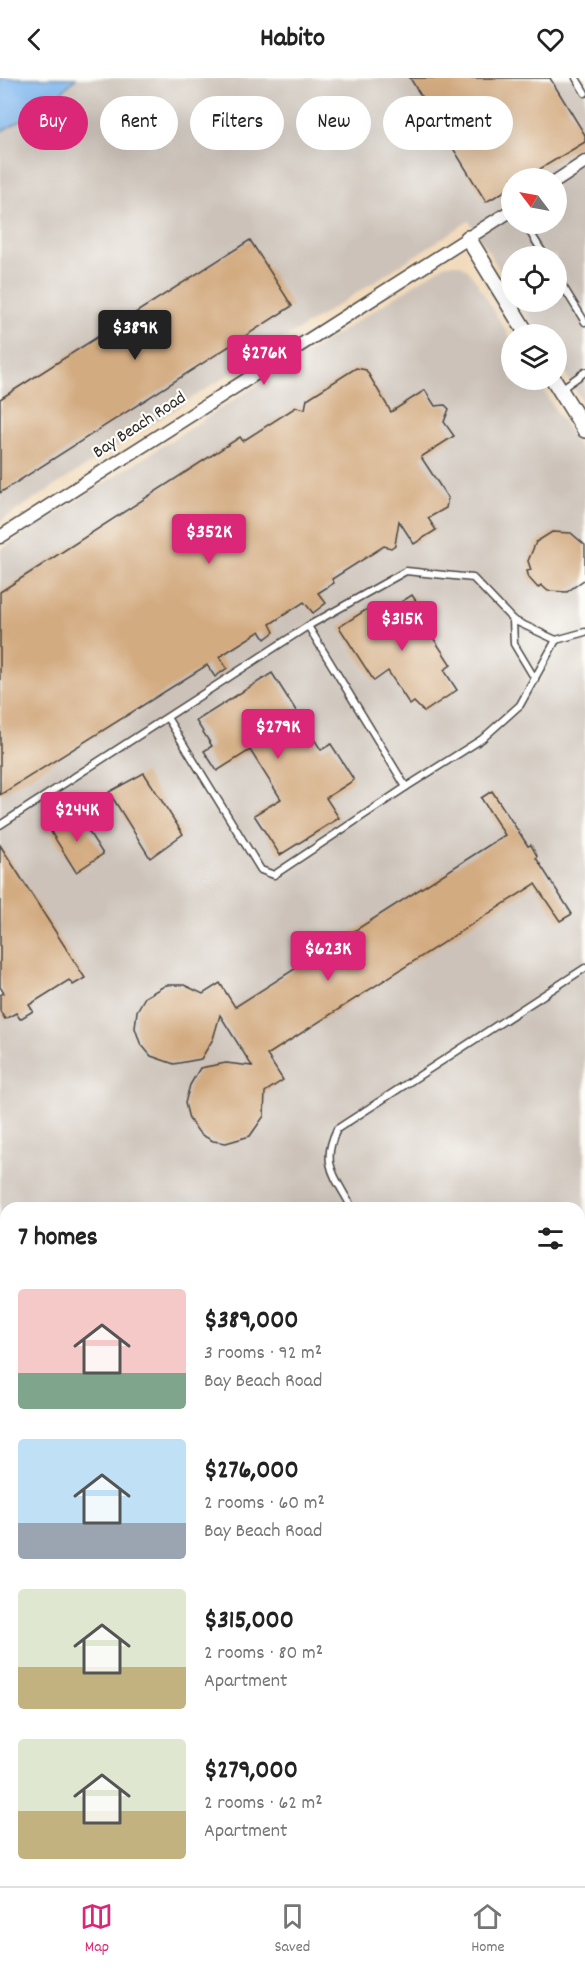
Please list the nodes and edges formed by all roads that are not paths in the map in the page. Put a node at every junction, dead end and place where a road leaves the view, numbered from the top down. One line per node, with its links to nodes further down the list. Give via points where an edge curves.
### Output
1 (576, 78): 2 (lane)
2 (585, 93)
3 (585, 162): 4 (street)
4 (567, 174)
5 (501, 217): 6 (street, Bay Beach Road)
6 (468, 238): 9 (street); 14 (street, Bay Beach Road)
7 (567, 293): 8 (lane)
8 (585, 322)
9 (521, 324)
10 (585, 372): 11 (lane)
11 (567, 380)
12 (561, 390): 13 (street)
13 (585, 430)
14 (0, 537)
15 (513, 620): 16 (lane, via 473,578 406,571); 18 (lane); 19 (lane, via 514,644)
16 (308, 626): 20 (lane); 21 (lane)
17 (585, 632): 18 (lane)
18 (556, 640): 19 (lane)
19 (535, 679): 21 (lane, via 520,705 482,739)
20 (168, 718): 21 (lane, via 261,870 274,875); 22 (lane)
21 (405, 787)
22 (0, 825)
23 (585, 968): 24 (lane, via 337,1129 329,1146 328,1162)
24 (349, 1202)

